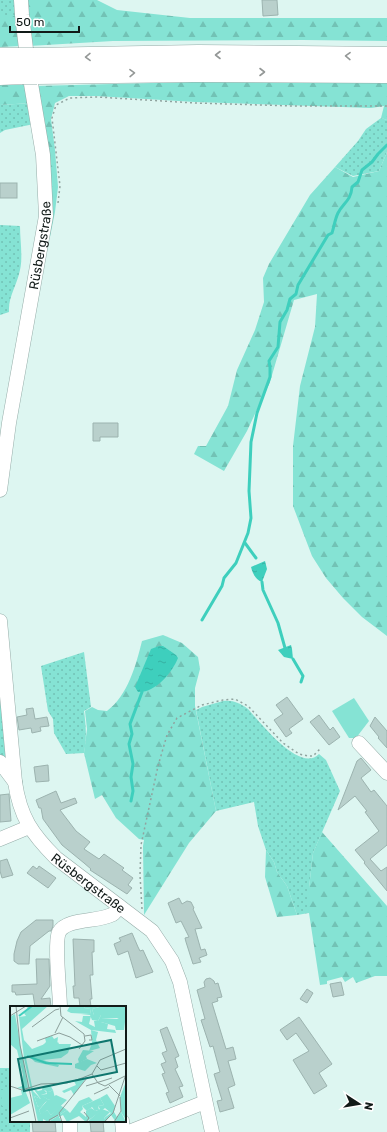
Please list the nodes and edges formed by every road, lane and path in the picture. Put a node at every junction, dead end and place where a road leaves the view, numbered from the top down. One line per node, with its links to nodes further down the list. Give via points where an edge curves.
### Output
1 (21, 0): 8 (street, Rüsbergstraße, via 28,66 43,154 46,216 9,423)
2 (387, 56): 3 (highway, one-way to 3, via 198,55)
3 (22, 64): 4 (highway, one-way to 4, via 208,72); 5 (highway)
4 (387, 73)
5 (0, 75)
6 (387, 106): 7 (path, via 294,106 70,98 56,105 52,118 60,186)
7 (58, 204)
8 (0, 490)
9 (0, 621): 14 (street, Rüsbergstraße)
10 (360, 743): 13 (street)
11 (321, 748): 18 (path, via 313,756 299,754 283,743 248,706 235,699 202,705 176,718 165,742 141,845)
12 (0, 762): 14 (street)
13 (387, 773)
14 (15, 782): 15 (street, Rüsbergstraße, via 22,814)
15 (29, 827): 16 (street); 17 (street, Rüsbergstraße, via 56,858)
16 (0, 839)
17 (119, 906): 18 (street, Rüsbergstraße); 19 (street, via 112,915 70,923 59,933 57,944)
18 (141, 922): 20 (street, Rüsbergstraße, via 162,944 180,982)
19 (60, 1006)
20 (205, 1102): 23 (street); 24 (street, Rüsbergstraße)
21 (122, 1122): 22 (street)
22 (123, 1132)
23 (129, 1132)
24 (212, 1132)

